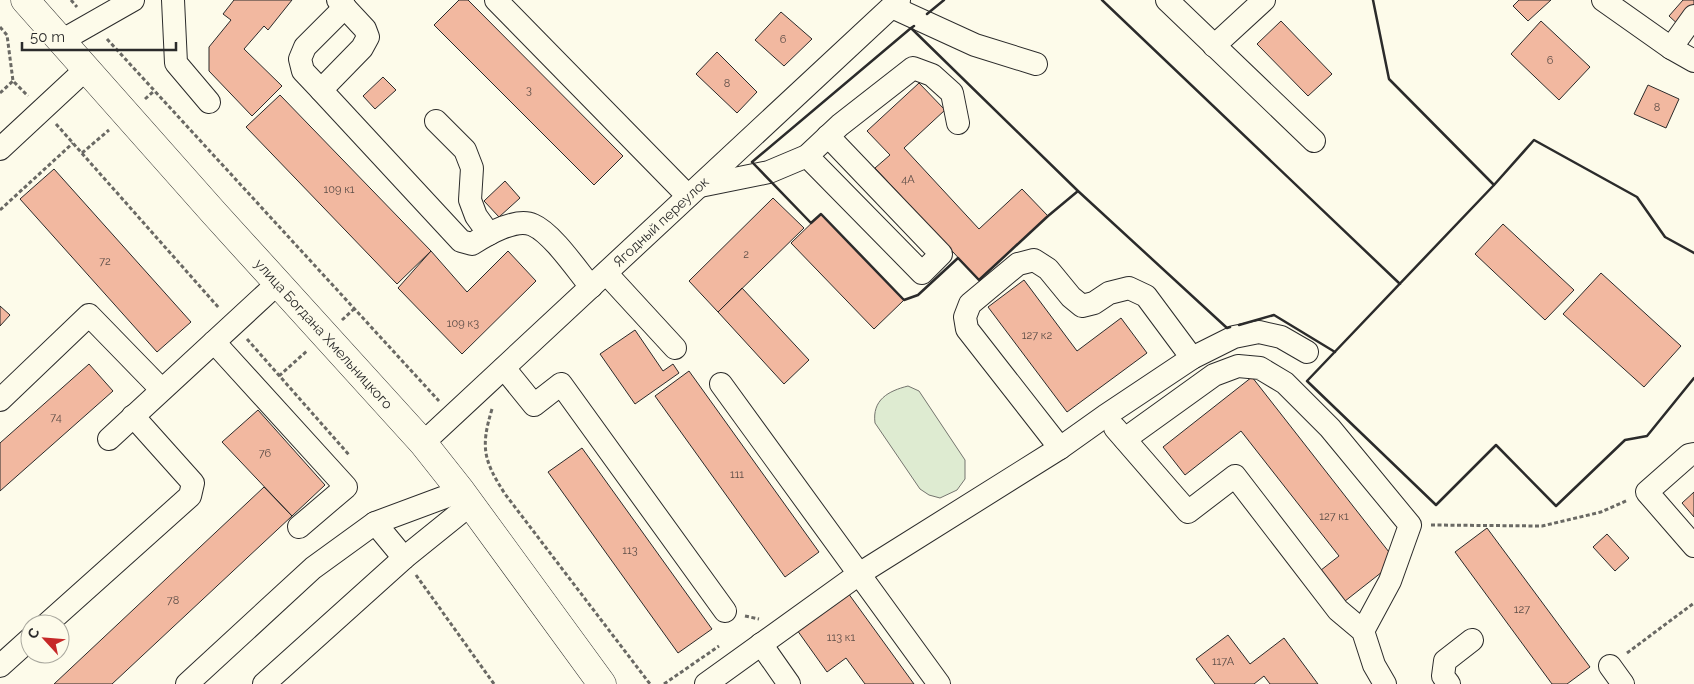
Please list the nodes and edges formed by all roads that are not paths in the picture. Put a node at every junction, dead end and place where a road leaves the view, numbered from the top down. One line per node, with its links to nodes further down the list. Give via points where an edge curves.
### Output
1 (25, 0): 11 (main road, улица Богдана Хмельницкого)
2 (133, 0): 11 (street)
3 (173, 0): 18 (street, via 176,63)
4 (496, 0): 25 (street)
5 (1166, 0): 12 (street)
6 (1264, 0): 12 (street)
7 (1603, 0): 13 (street)
8 (895, 3): 15 (street, via 975,45); 25 (street, Ягодный переулок)
9 (342, 4): 17 (street, via 306,47 300,59 303,71); 17 (street, via 365,29 368,37 362,48)
10 (1694, 16): 13 (street)
11 (61, 41): 16 (main road, улица Богдана Хмельницкого)
12 (1214, 46): 22 (street)
13 (1671, 48): 14 (street)
14 (1694, 61)
15 (1036, 64)
16 (86, 69): 23 (street); 28 (main road, улица Богдана Хмельницкого)
17 (321, 90): 26 (street, via 461,242 472,244)
18 (210, 102)
19 (436, 122): 26 (street, via 465,150 472,168 470,200 476,216)
20 (958, 123): 21 (street, via 952,93 932,75 913,68)
21 (828, 136): 24 (street); 24 (street, via 941,254 922,273)
22 (1314, 141)
23 (0, 149)
24 (808, 156): 25 (street, via 769,172)
25 (694, 192): 27 (street, Ягодный переулок)
26 (489, 234): 27 (street, via 516,224 532,224)
27 (599, 280): 30 (street); 33 (street, Ягодный переулок)
28 (278, 282): 29 (street); 41 (main road, улица Богдана Хмельницкого)
29 (214, 342): 35 (street); 46 (street, via 346,488)
30 (675, 348)
31 (1307, 352): 32 (street, via 1281,337 1259,332 1234,337)
32 (1192, 358): 38 (street); 42 (street, via 1146,296 1129,288 1082,306 1048,269 1034,260 1018,264 970,304 965,317 967,329)
33 (504, 368): 41 (street, Ягодный переулок); 50 (street, via 534,405 561,384)
34 (721, 384): 49 (street)
35 (161, 389): 36 (street, via 89,315); 37 (street)
36 (0, 400)
37 (133, 416): 39 (street); 51 (street, via 193,483 190,496)
38 (1105, 416): 40 (street); 42 (street)
39 (109, 439)
40 (1125, 439): 52 (street, via 1188,512 1235,476 1338,610); 52 (street, via 1214,375 1238,366 1260,368 1285,383 1330,428 1410,525 1390,581)
41 (423, 444): 44 (main road, улица Богдана Хмельницкого)
42 (1060, 448): 49 (street)
43 (1694, 454): 47 (street, via 1647,492)
44 (466, 498): 45 (street); 48 (street); 60 (main road, улица Богдана Хмельницкого)
45 (375, 523): 48 (street); 58 (street, via 313,568)
46 (299, 527)
47 (1694, 546)
48 (404, 558): 59 (street)
49 (859, 574): 54 (street); 63 (street)
50 (725, 611)
51 (58, 614)
52 (1363, 631): 64 (street)
53 (1472, 640): 65 (street, via 1445,661 1443,676)
54 (761, 644): 61 (street); 62 (street)
55 (20, 648): 56 (street)
56 (0, 666)
57 (1610, 666): 66 (street)
58 (187, 684)
59 (264, 684)
60 (602, 684)
61 (706, 684)
62 (789, 684)
63 (939, 684)
64 (1384, 684)
65 (1449, 684)
66 (1623, 684)

